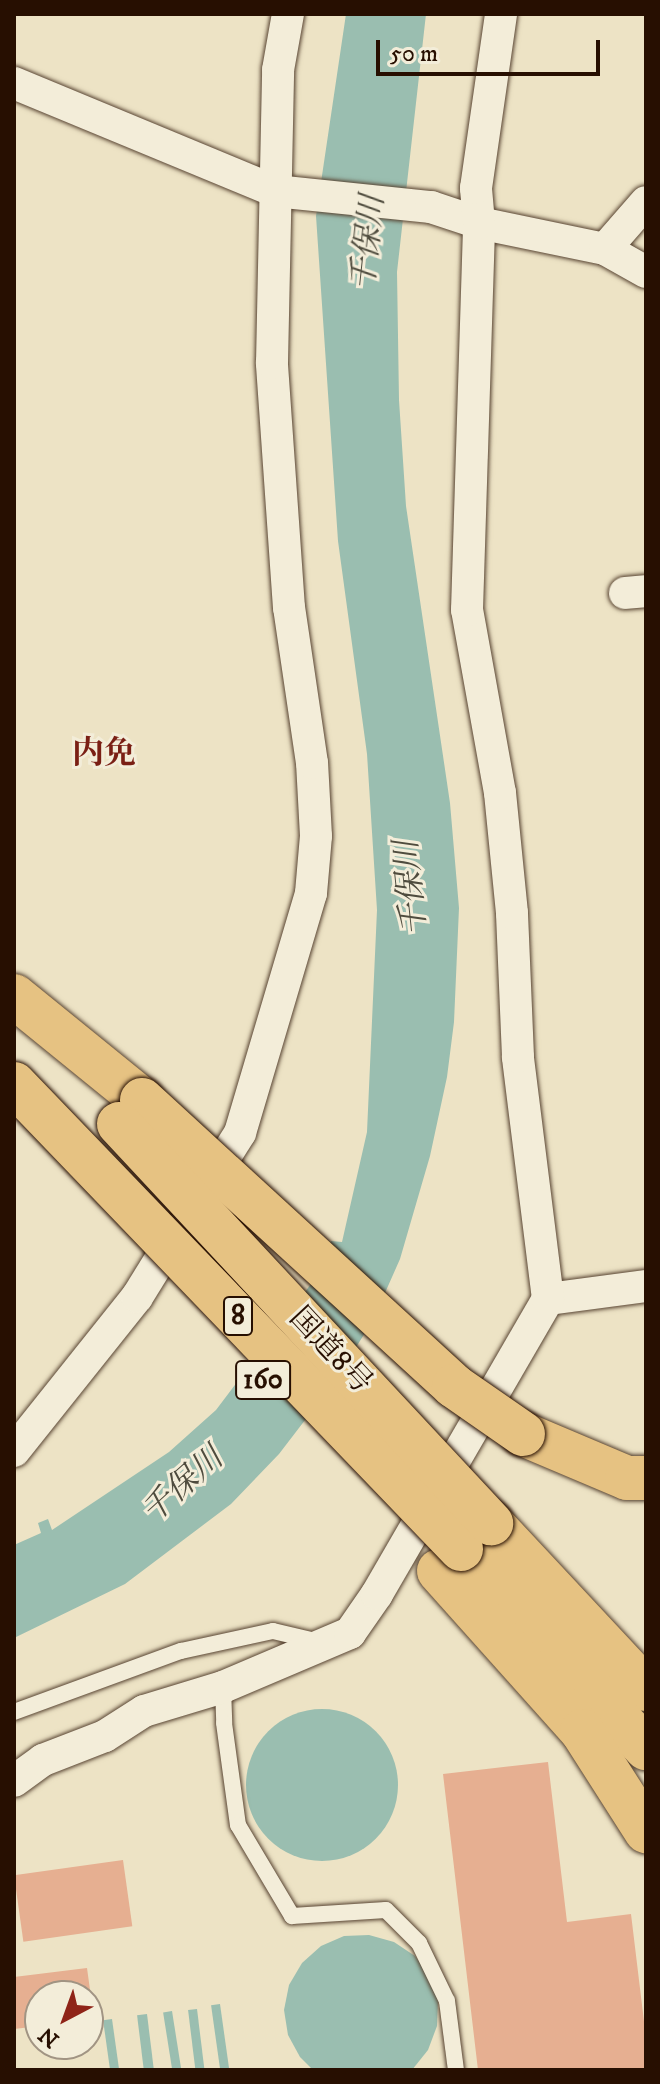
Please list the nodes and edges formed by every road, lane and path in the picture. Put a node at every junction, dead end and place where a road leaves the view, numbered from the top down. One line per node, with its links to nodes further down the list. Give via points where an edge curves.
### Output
1 (288, 14): 4 (street, via 278,70)
2 (501, 14): 6 (street, via 476,188)
3 (20, 93): 4 (street)
4 (286, 191): 6 (street, via 431,207); 15 (street, via 272,363 289,608 312,763 316,836 311,893 240,1133 137,1297)
5 (646, 202): 7 (street)
6 (479, 223): 7 (street); 14 (street, via 467,610 500,793 518,1057)
7 (605, 249): 8 (street)
8 (646, 272)
9 (14, 996): 12 (highway)
10 (14, 1013): 12 (highway, 国道8号 / 8)
11 (14, 1084): 17 (highway, 国道8号 / 8, bridge)
12 (130, 1112): 16 (highway, bridge, via 454,1386 523,1434 627,1478); 17 (highway, 国道8号 / 8, bridge)
13 (646, 1286): 14 (street)
14 (548, 1299): 18 (street, via 377,1594 350,1633)
15 (14, 1451)
16 (646, 1478)
17 (464, 1548): 20 (highway, 国道8号 / 8); 22 (highway, 国道8号 / 8); 24 (highway)
18 (329, 1644): 19 (street); 21 (lane, via 273,1631 181,1651)
19 (223, 1687): 23 (street, via 144,1711 105,1736 43,1760); 25 (lane, via 238,1825 292,1916 386,1910 419,1943 447,2001)
20 (646, 1689)
21 (14, 1712)
22 (646, 1748)
23 (14, 1781)
24 (646, 1831)
25 (456, 2070)

